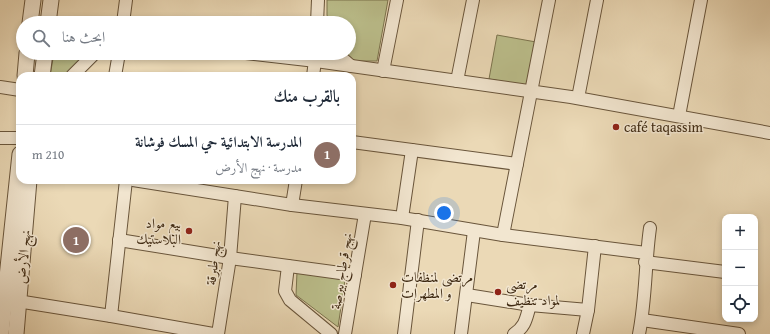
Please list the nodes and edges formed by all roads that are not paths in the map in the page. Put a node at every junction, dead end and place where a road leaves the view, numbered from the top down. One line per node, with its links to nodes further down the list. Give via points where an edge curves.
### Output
1 (33, 0): 10 (street)
2 (51, 0): 11 (street)
3 (126, 0): 12 (street)
4 (318, 0): 13 (street)
5 (397, 0): 22 (street)
6 (473, 0): 28 (street)
7 (549, 0): 31 (street)
8 (597, 0): 32 (street)
9 (701, 0): 33 (street)
10 (31, 16)
11 (49, 16)
12 (124, 16)
13 (318, 16)
14 (26, 60): 23 (street)
15 (44, 60): 24 (street)
16 (88, 60): 25 (street)
17 (118, 60): 26 (street)
18 (316, 60): 27 (street)
19 (328, 60): 21 (street)
20 (345, 60): 21 (street)
21 (352, 66): 22 (street)
22 (383, 71): 28 (street)
23 (25, 72)
24 (43, 72)
25 (76, 72)
26 (116, 72)
27 (314, 72)
28 (457, 81): 31 (street)
29 (0, 87): 30 (street)
30 (16, 89)
31 (531, 91): 32 (street); 39 (street)
32 (578, 98): 33 (street)
33 (679, 116): 34 (street)
34 (770, 133)
35 (0, 138): 36 (street)
36 (16, 138)
37 (356, 143): 38 (street)
38 (412, 150): 39 (street); 48 (street)
39 (517, 164): 52 (street)
40 (18, 184): 61 (street, نهج الأرض)
41 (28, 184): 61 (street, نهج الأرض)
42 (126, 184): 53 (street)
43 (158, 184): 45 (street)
44 (295, 184): 46 (street)
45 (235, 196): 46 (street); 55 (street, نهج طبرقة)
46 (292, 205): 47 (street)
47 (365, 214): 48 (street); 59 (street, نهج قرطاج بيرصة)
48 (402, 218): 49 (street)
49 (418, 220): 51 (street); 72 (street)
50 (650, 228): 56 (street)
51 (474, 231): 52 (street); 60 (street)
52 (503, 235): 54 (street)
53 (119, 240): 55 (street); 64 (street)
54 (595, 246): 56 (street); 63 (street)
55 (230, 258): 57 (street); 69 (street, نهج طبرقة)
56 (646, 258): 58 (street); 65 (street)
57 (288, 266): 59 (street); 70 (street, via 285,291 290,300)
58 (722, 271)
59 (355, 275): 71 (street, نهج قرطاج بيرصة)
60 (467, 295): 62 (street); 73 (street)
61 (8, 300): 64 (street); 66 (street, نهج الأرض); 67 (street, نهج الأرض)
62 (530, 305): 63 (street); 74 (street, via 525,324)
63 (588, 310): 75 (street)
64 (112, 316): 68 (street)
65 (642, 320): 76 (street); 77 (street)
66 (1, 334)
67 (16, 334)
68 (213, 334)
69 (218, 334)
70 (330, 334)
71 (345, 334)
72 (404, 334)
73 (461, 334)
74 (514, 334)
75 (583, 334)
76 (639, 334)
77 (739, 334)

